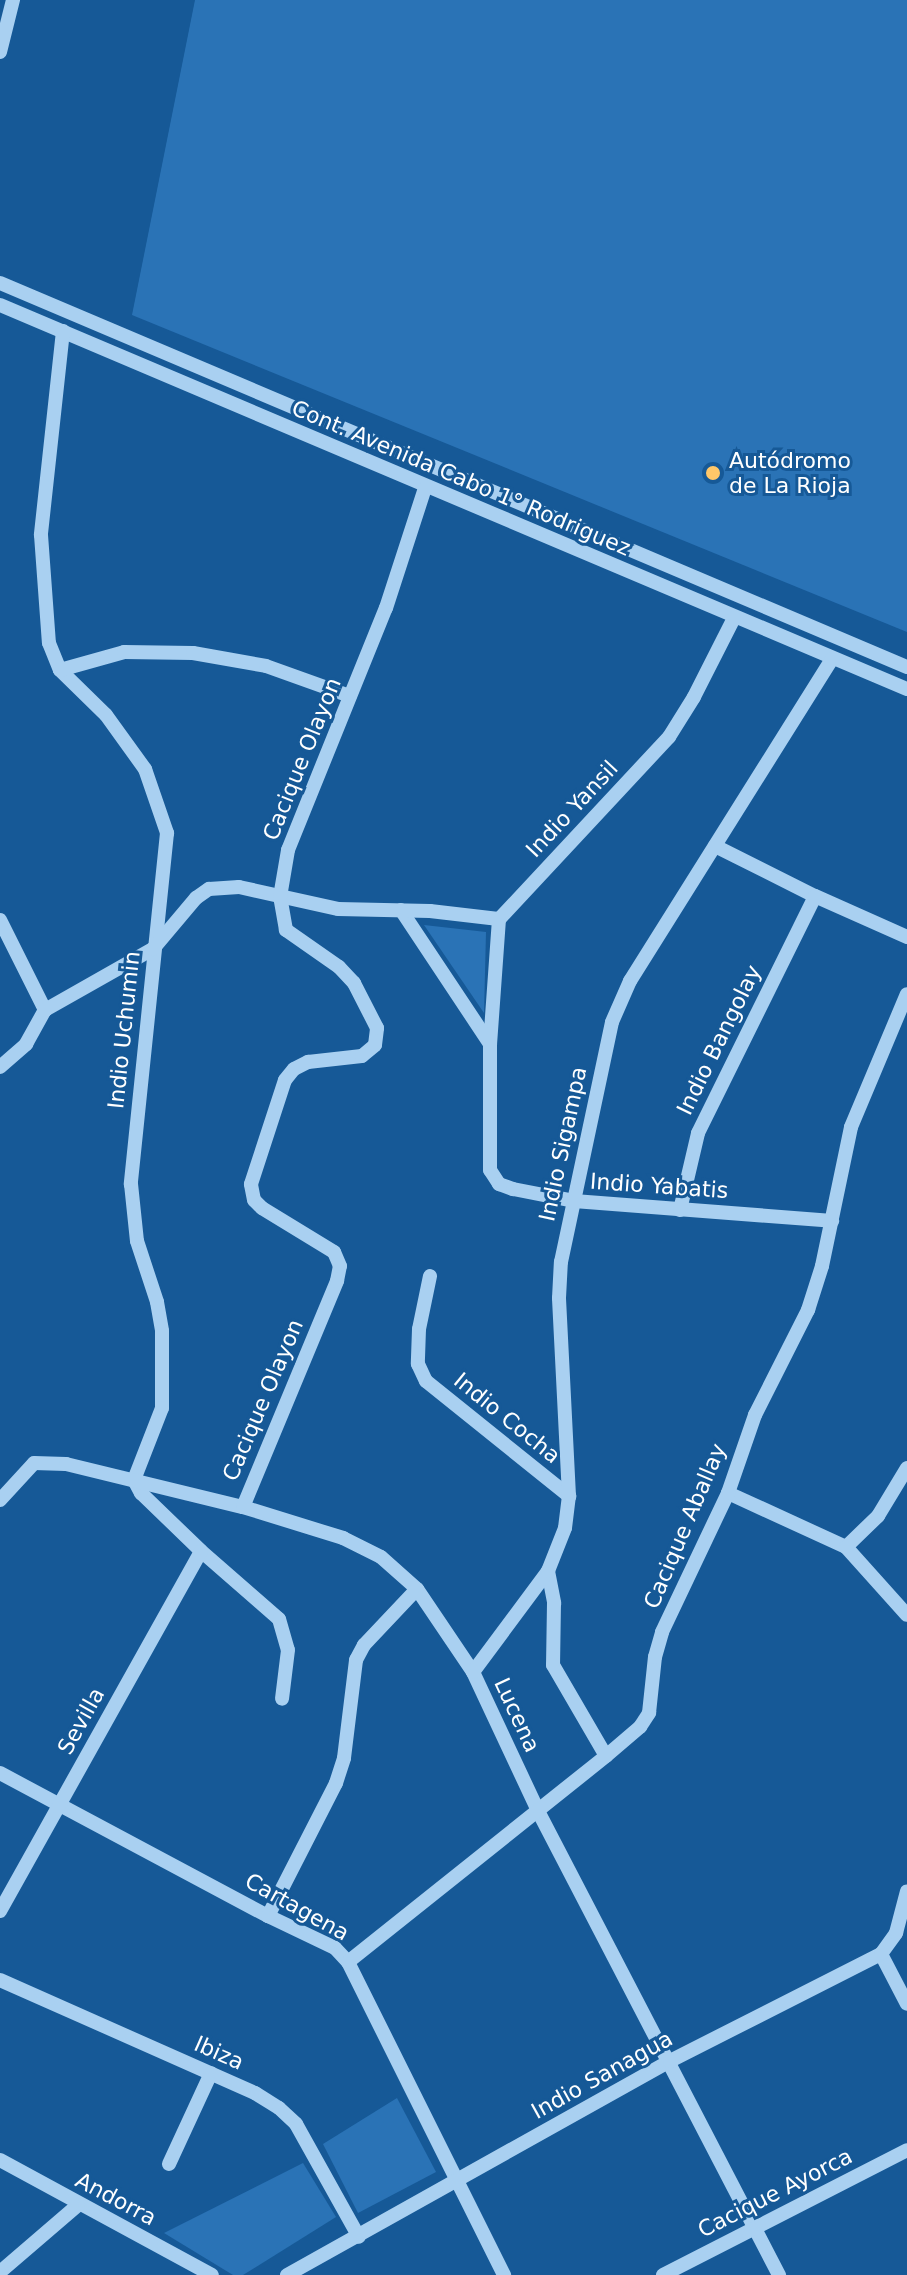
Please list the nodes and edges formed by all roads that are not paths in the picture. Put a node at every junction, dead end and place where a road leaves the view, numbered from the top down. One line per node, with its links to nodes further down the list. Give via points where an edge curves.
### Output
1 (13, 0): 2 (street)
2 (1, 45)
3 (0, 283): 9 (street, Cont. Avenida Cabo 1° Rodriguez)
4 (0, 305): 5 (street, Cont. Avenida Cabo 1° Rodriguez)
5 (63, 331): 6 (street, Cont. Avenida Cabo 1° Rodriguez); 10 (street, Indio Uchumin, via 41,535 44,610)
6 (425, 488): 7 (street, Cont. Avenida Cabo 1° Rodriguez); 12 (street, Cacique Olayon, via 386,608)
7 (734, 618): 8 (street, Cont. Avenida Cabo 1° Rodriguez); 17 (street, Indio Yansil, via 669,737)
8 (833, 658): 11 (street, Cont. Avenida Cabo 1° Rodriguez); 13 (street, Indio Sigampa)
9 (907, 667)
10 (60, 670): 12 (street, via 124,652 193,653 266,666); 20 (street, Indio Uchumin, via 126,741 158,800 167,833)
11 (907, 689)
12 (350, 696): 15 (street, Cacique Olayon, via 288,850)
13 (715, 846): 14 (street); 25 (street, Indio Sigampa, via 630,981 612,1022)
14 (815, 896): 19 (street); 26 (street, Indio Bangolay, via 698,1133)
15 (280, 897): 16 (street, via 338,909); 20 (street, via 239,887 209,889); 34 (street, Cacique Olayon, via 286,930 354,983 377,1028 375,1045 362,1056 308,1062 285,1080 251,1184 262,1208 334,1252 340,1266)
16 (401, 910): 17 (street); 23 (street)
17 (499, 919): 23 (street)
18 (0, 920): 22 (street)
19 (907, 937)
20 (153, 949): 22 (street); 30 (street, Indio Uchumin, via 131,1184 137,1241 162,1331 162,1408)
21 (907, 994): 27 (street, Cacique Aballay, via 851,1127)
22 (45, 1010): 24 (street, via 26,1044)
23 (490, 1044): 25 (street, Indio Yabatis, via 490,1170 499,1184)
24 (0, 1067)
25 (574, 1201): 26 (street, Indio Yabatis); 32 (street, Indio Sigampa, via 559,1298)
26 (680, 1210): 27 (street, Indio Yabatis)
27 (832, 1221): 31 (street, Cacique Aballay, via 808,1310 755,1415)
28 (430, 1276): 32 (street, Indio Cocha, via 419,1329 418,1364 426,1381)
29 (907, 1468): 35 (street, via 878,1516)
30 (134, 1480): 33 (street, Lucena, via 51,1461 34,1463); 34 (street, Lucena); 36 (street)
31 (728, 1493): 35 (street); 42 (street, Cacique Aballay, via 662,1632 649,1713)
32 (569, 1496): 37 (street, Indio Sigampa, via 559,1550)
33 (0, 1500)
34 (243, 1507): 38 (street, Lucena, via 343,1538 381,1557)
35 (846, 1547): 39 (street)
36 (201, 1551): 41 (street, via 279,1619 288,1650); 44 (street, Sevilla)
37 (548, 1571): 40 (street, Indio Sigampa); 42 (street, via 554,1603 553,1665)
38 (417, 1589): 40 (street, Lucena); 48 (street, via 356,1660 336,1783)
39 (907, 1615)
40 (473, 1672): 45 (street, Lucena)
41 (282, 1699)
42 (606, 1756): 45 (street, Cacique Aballay)
43 (0, 1773): 44 (street, Cartagena)
44 (60, 1804): 47 (street, Sevilla); 48 (street, Cartagena)
45 (538, 1811): 50 (street, Cacique Aballay); 53 (street, Lucena)
46 (907, 1891): 49 (street, via 896,1933)
47 (0, 1911)
48 (268, 1916): 50 (street, Cartagena, via 335,1948)
49 (881, 1954): 52 (street); 53 (street, Indio Sanagua)
50 (348, 1962): 58 (street, Cartagena)
51 (0, 1980): 54 (street, Ibiza)
52 (907, 2004)
53 (670, 2061): 58 (street, Indio Sanagua); 60 (street, Lucena)
54 (211, 2073): 57 (street); 61 (street, Ibiza, via 255,2093 296,2124)
55 (907, 2150): 60 (street, Cacique Ayorca)
56 (0, 2160): 59 (street, Andorra)
57 (169, 2164)
58 (458, 2181): 61 (street, Indio Sanagua); 65 (street, Cartagena)
59 (78, 2205): 62 (street); 63 (street, Andorra)
60 (755, 2226): 66 (street, Cacique Ayorca); 67 (street, Lucena)
61 (359, 2237): 64 (street, Indio Sanagua)
62 (0, 2272)
63 (212, 2275)
64 (287, 2275)
65 (504, 2275)
66 (663, 2275)
67 (779, 2275)

